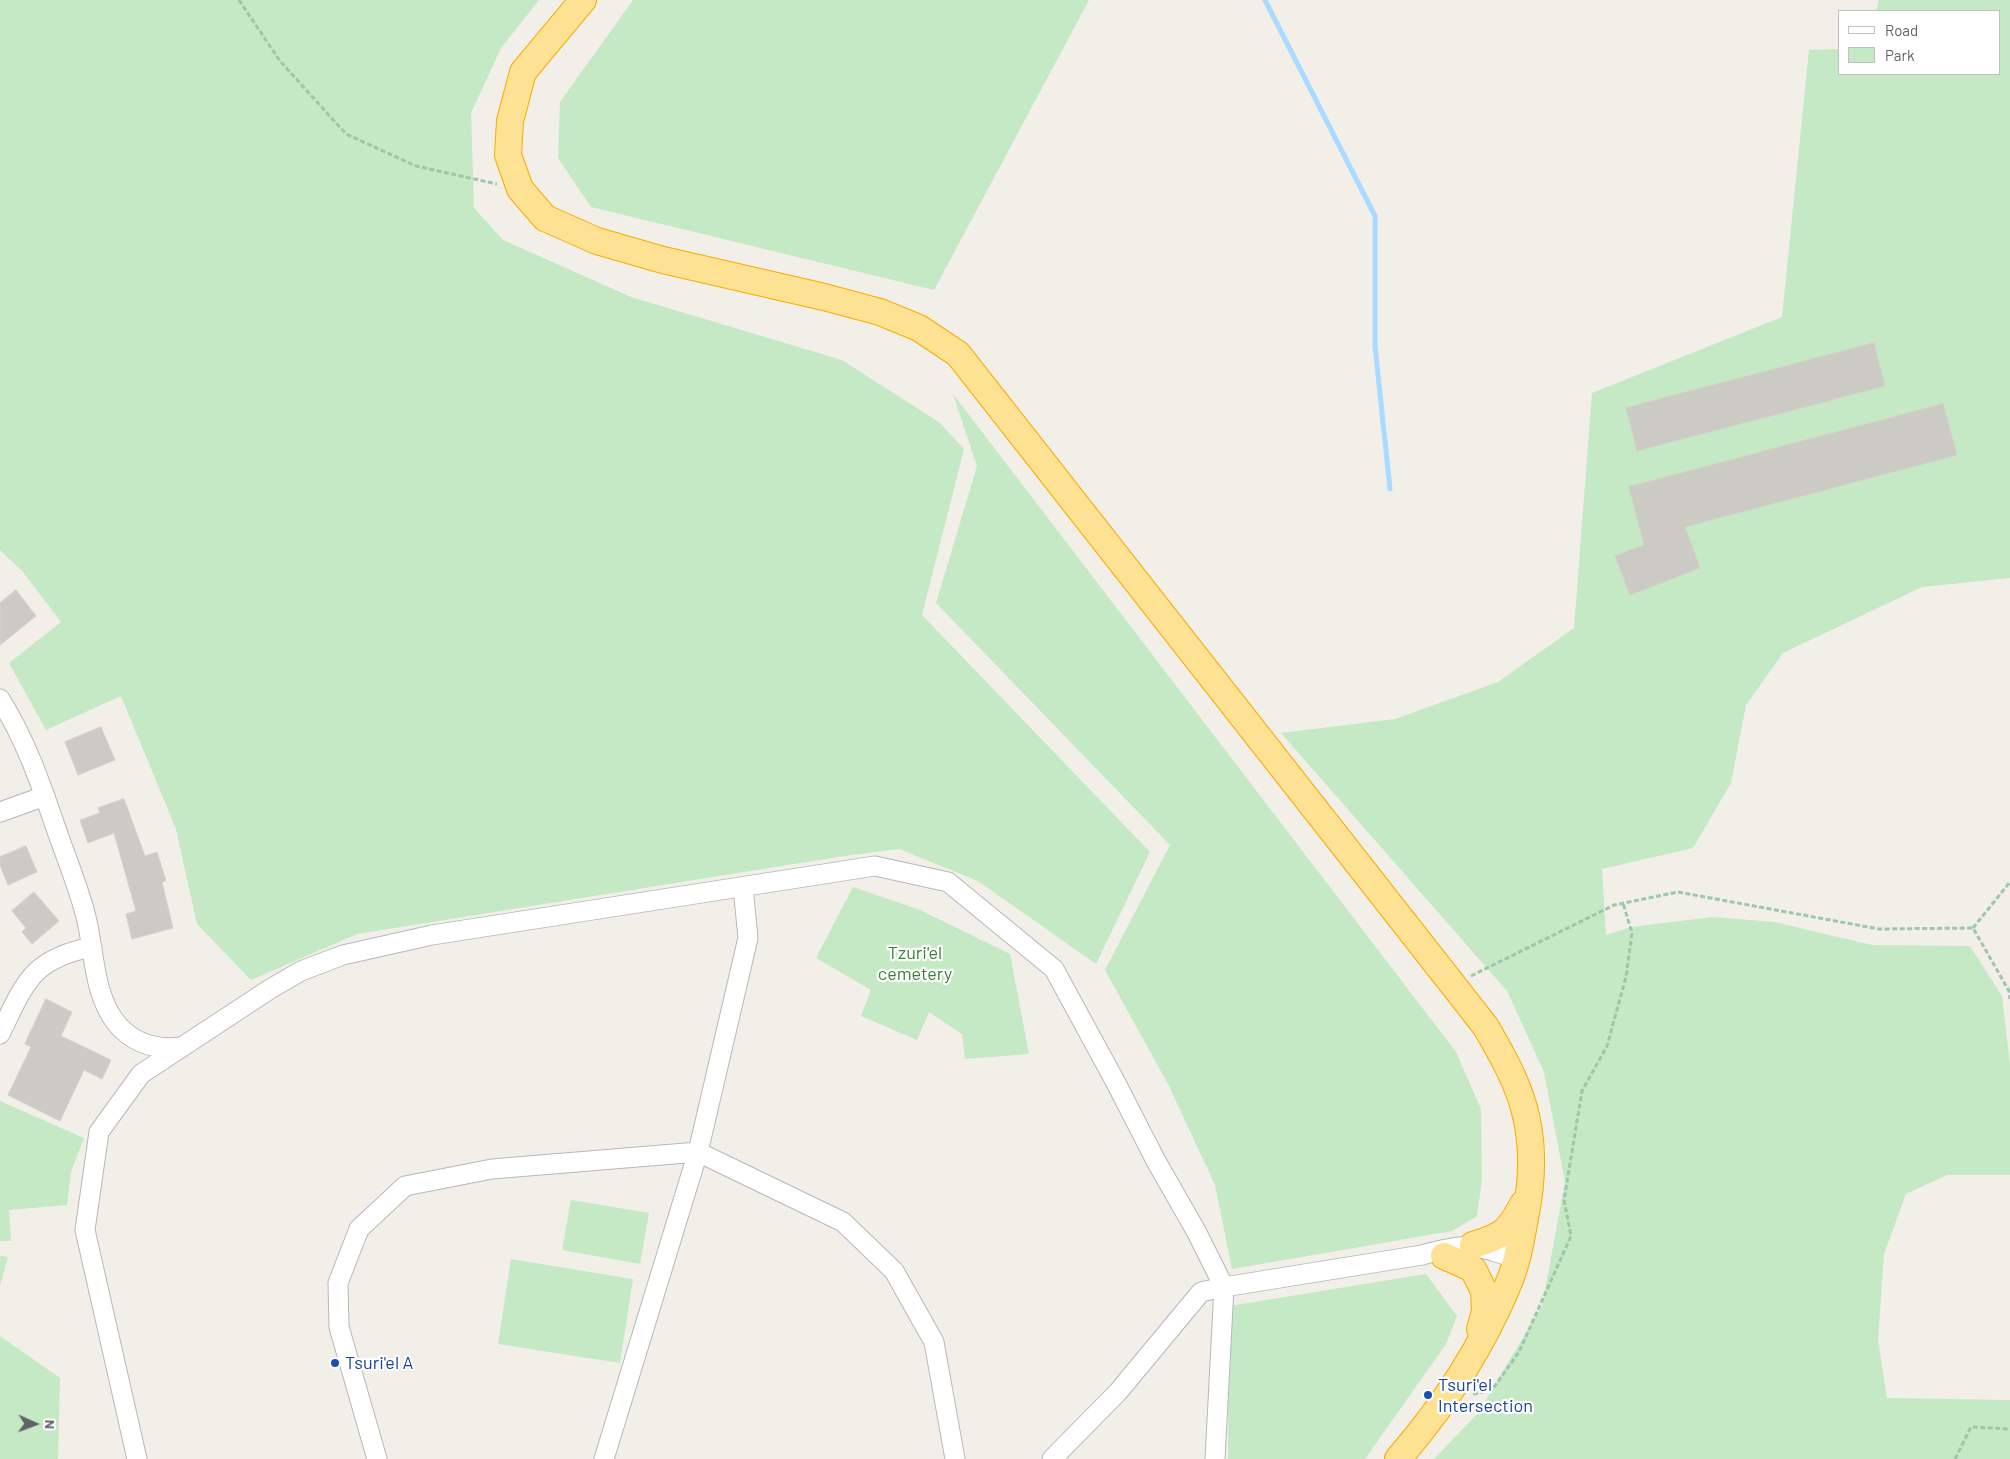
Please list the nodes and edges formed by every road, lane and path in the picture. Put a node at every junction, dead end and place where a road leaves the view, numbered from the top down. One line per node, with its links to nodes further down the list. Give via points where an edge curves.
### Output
1 (239, 0): 3 (path, via 280,61 346,134 416,166)
2 (583, 0): 3 (highway, via 523,72 510,121 508,155)
3 (520, 189): 12 (highway, via 545,218 597,241 880,312 919,328 958,354)
4 (0, 699): 5 (street, via 27,748)
5 (45, 796): 6 (street); 11 (street, via 85,913)
6 (0, 812)
7 (2010, 882): 10 (path)
8 (743, 887): 15 (street, via 432,935 343,955 301,971); 16 (street, via 748,938); 21 (street, via 875,866 948,882 1054,969)
9 (1623, 903): 10 (path, via 1678,892 1879,930); 12 (path); 23 (path, via 1632,933 1626,977 1607,1046 1582,1091 1564,1200 1571,1236 1519,1352 1492,1390 1472,1394)
10 (1973, 928): 13 (path)
11 (92, 947): 14 (street, via 69,952 44,964 22,988); 15 (street, via 106,1007 118,1025 148,1046)
12 (1453, 985): 17 (highway, via 1486,1027 1510,1068 1526,1116 1532,1170)
13 (2010, 998)
14 (0, 1034)
15 (181, 1047): 25 (street, via 141,1074 98,1132 85,1230)
16 (698, 1152): 26 (street, via 492,1169 405,1186 359,1229 338,1283 339,1327); 27 (street); 28 (street, via 844,1222 894,1271 934,1342)
17 (1530, 1190): 18 (highway, via 1511,1226 1495,1238); 20 (highway)
18 (1473, 1245): 19 (street, via 1450,1247); 20 (street)
19 (1433, 1255): 20 (street); 21 (street); 22 (highway, via 1473,1269 1484,1291 1485,1311)
20 (1516, 1259): 22 (highway, via 1508,1286)
21 (1224, 1287): 29 (street, via 1201,1292 1118,1392); 30 (street)
22 (1474, 1351): 23 (highway)
23 (1454, 1384): 31 (highway)
24 (2010, 1429): 32 (path, via 1972,1426)
25 (137, 1459)
26 (377, 1459)
27 (604, 1459)
28 (955, 1459)
29 (1052, 1459)
30 (1215, 1459)
31 (1398, 1459)
32 (1955, 1459)

